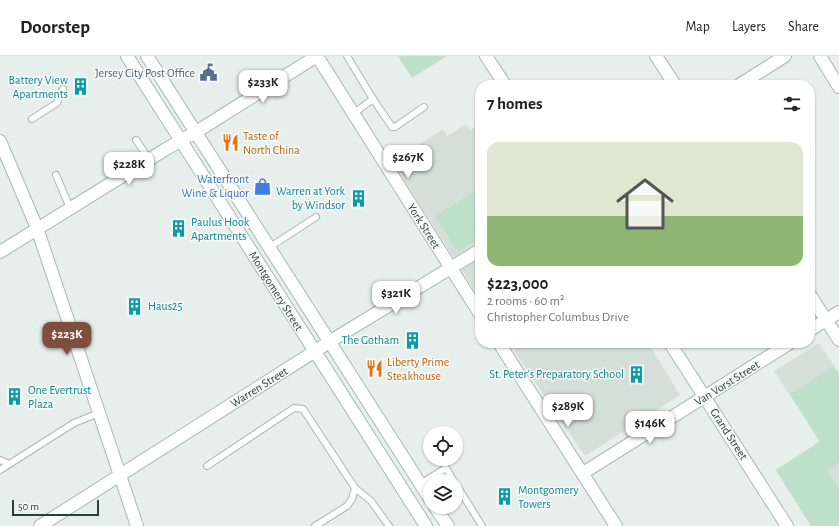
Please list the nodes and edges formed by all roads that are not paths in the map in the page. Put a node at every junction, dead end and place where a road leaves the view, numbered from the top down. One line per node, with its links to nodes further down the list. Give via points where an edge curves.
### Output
1 (127, 56): 21 (street, Montgomery Street)
2 (147, 56): 18 (street, Montgomery Street)
3 (317, 56): 16 (street, York Street); 18 (street)
4 (347, 56): 14 (lane)
5 (486, 56): 9 (street)
6 (656, 56): 10 (street)
7 (786, 56): 11 (street)
8 (820, 56): 12 (street)
9 (502, 80)
10 (672, 80)
11 (747, 80)
12 (839, 87)
13 (64, 89): 17 (lane, via 57,104)
14 (373, 99): 15 (lane, via 392,128); 16 (lane)
15 (424, 107)
16 (353, 114): 30 (street, York Street)
17 (32, 119)
18 (196, 132): 21 (street); 27 (street, Montgomery Street)
19 (136, 140): 22 (lane)
20 (0, 141): 26 (street)
21 (180, 141): 22 (street); 41 (street, Montgomery Street)
22 (149, 159): 24 (street)
23 (56, 175): 24 (lane)
24 (70, 208): 26 (street)
25 (316, 217): 27 (lane)
26 (37, 228): 28 (street); 43 (street)
27 (270, 247): 37 (street, Montgomery Street)
28 (0, 252)
29 (475, 253): 30 (street, Warren Street)
30 (450, 268): 32 (street, York Street); 37 (street, Warren Street)
31 (815, 303): 34 (street)
32 (475, 306)
33 (839, 312): 34 (street)
34 (826, 320): 35 (street); 36 (street)
35 (815, 327)
36 (839, 340)
37 (330, 341): 41 (street, Warren Street); 53 (street, Montgomery Street)
38 (502, 348): 48 (street)
39 (673, 348): 42 (street, Grand Street)
40 (782, 348): 42 (street, Van Vorst Street)
41 (314, 352): 51 (street, Warren Street); 62 (street, Montgomery Street)
42 (705, 397): 48 (street, Van Vorst Street); 66 (street, Grand Street)
43 (99, 413): 45 (lane, via 74,423); 51 (street)
44 (0, 460): 45 (lane)
45 (9, 464): 47 (lane)
46 (207, 466): 54 (lane, via 294,408 302,409)
47 (0, 470)
48 (583, 473): 65 (street)
49 (436, 474): 50 (lane, via 446,468)
50 (450, 474)
51 (120, 475): 58 (street, Warren Street); 59 (street)
52 (423, 482): 53 (lane)
53 (420, 484): 55 (street, Montgomery Street)
54 (355, 488): 60 (lane, via 347,506); 61 (lane, via 371,501)
55 (423, 488)
56 (463, 495): 64 (lane)
57 (440, 514): 63 (street)
58 (40, 526)
59 (137, 526)
60 (315, 526)
61 (389, 526)
62 (426, 526)
63 (448, 526)
64 (482, 526)
65 (616, 526)
66 (787, 526)

